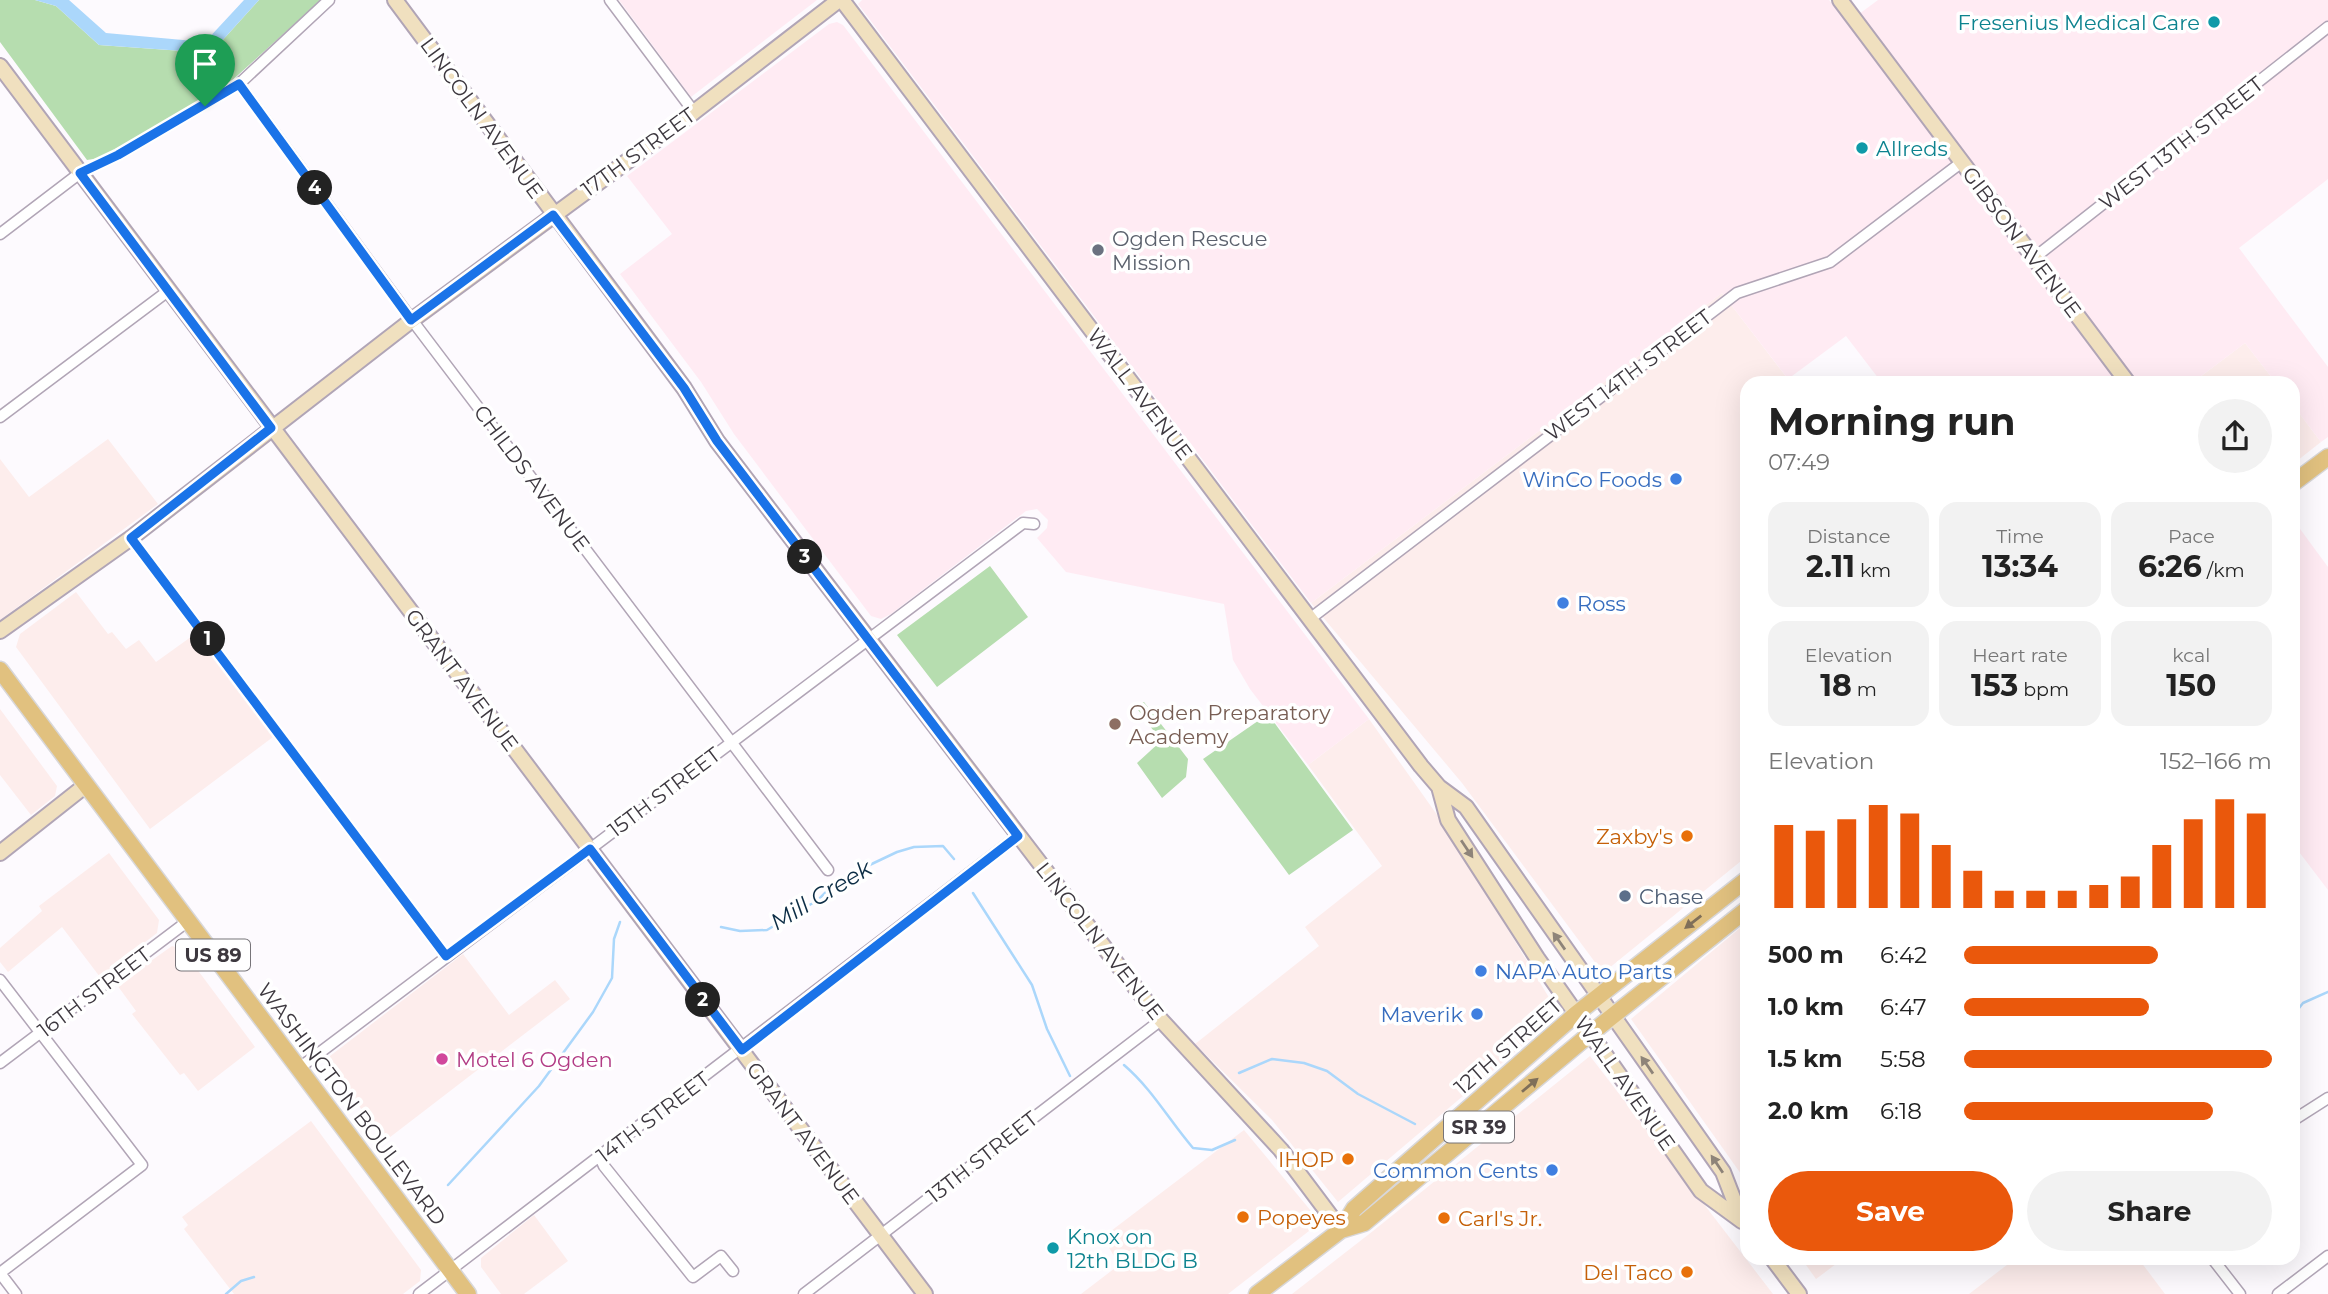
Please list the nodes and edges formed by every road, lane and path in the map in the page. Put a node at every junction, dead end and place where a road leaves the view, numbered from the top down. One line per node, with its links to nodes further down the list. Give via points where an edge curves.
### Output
1 (329, 0): 8 (street)
2 (396, 0): 12 (street, LINCOLN AVENUE)
3 (610, 0): 9 (street)
4 (841, 0): 9 (street, 17TH STREET); 24 (street, WALL AVENUE)
5 (1840, 0): 10 (street, GIBSON AVENUE)
6 (2328, 27): 14 (street, WEST 13TH STREET)
7 (0, 66): 11 (street, GRANT AVENUE)
8 (239, 84): 11 (street); 16 (street, CHILDS AVENUE)
9 (694, 112): 12 (street, 17TH STREET)
10 (1962, 162): 14 (street, GIBSON AVENUE); 24 (street, WEST 14TH STREET, via 1830,262 1737,293)
11 (80, 173): 13 (street); 15 (street, GRANT AVENUE)
12 (553, 215): 16 (street, 17TH STREET); 26 (street, LINCOLN AVENUE)
13 (0, 234)
14 (2034, 258): 17 (street, GIBSON AVENUE)
15 (168, 291): 18 (street); 19 (street, GRANT AVENUE)
16 (411, 320): 19 (street, 17TH STREET); 28 (street, CHILDS AVENUE)
17 (2123, 376)
18 (0, 417)
19 (271, 428): 23 (street, 17TH STREET); 32 (street, GRANT AVENUE)
20 (2328, 457): 21 (main road)
21 (2300, 478)
22 (1034, 524): 26 (street, 15TH STREET, via 1023,523)
23 (131, 538): 25 (street, 17TH STREET); 38 (street)
24 (1311, 618): 30 (street, WALL AVENUE)
25 (0, 631)
26 (867, 639): 28 (street, 15TH STREET); 31 (street, LINCOLN AVENUE)
27 (0, 670): 29 (main road, WASHINGTON BOULEVARD / US 89)
28 (731, 741): 32 (street, 15TH STREET); 34 (street, CHILDS AVENUE)
29 (86, 785): 33 (street); 37 (main road, WASHINGTON BOULEVARD / US 89)
30 (1439, 788): 40 (street, WALL AVENUE, one-way to 30, via 1466,807); 41 (street, WALL AVENUE, one-way to 41, via 1448,820)
31 (1018, 836): 43 (street, LINCOLN AVENUE); 46 (street, 14TH STREET)
32 (590, 849): 38 (street, 15TH STREET); 46 (street, GRANT AVENUE)
33 (0, 853)
34 (828, 870)
35 (1740, 885): 40 (main road, 12TH STREET / SR 39, one-way to 40)
36 (1740, 915): 42 (main road, 12TH STREET / SR 39)
37 (188, 921): 44 (street, 16TH STREET); 48 (main road, WASHINGTON BOULEVARD / US 89)
38 (446, 956): 48 (street, 15TH STREET)
39 (0, 980): 44 (street)
40 (1598, 996): 41 (main road, 12TH STREET / SR 39); 42 (street, WALL AVENUE)
41 (1576, 1014): 45 (street, WALL AVENUE); 54 (main road, 12TH STREET / SR 39, via 1354,1209)
42 (1613, 1016): 45 (main road, 12TH STREET / SR 39); 52 (street, WALL AVENUE, one-way to 42, via 1723,1172)
43 (1161, 1020): 54 (street, LINCOLN AVENUE, via 1281,1150); 55 (street, 13TH STREET)
44 (40, 1033): 47 (street, 16TH STREET); 61 (street, via 142,1165)
45 (1590, 1034): 53 (street, WALL AVENUE, via 1701,1191); 54 (main road, 12TH STREET / SR 39, one-way to 45, via 1364,1223)
46 (742, 1050): 51 (street, 14TH STREET); 55 (street, GRANT AVENUE)
47 (0, 1063)
48 (298, 1069): 59 (main road, WASHINGTON BOULEVARD / US 89)
49 (2328, 1098): 50 (street)
50 (2300, 1116)
51 (600, 1157): 59 (street, 14TH STREET); 60 (street, via 693,1277 721,1256)
52 (1740, 1214)
53 (1740, 1221)
54 (1341, 1230): 67 (main road, 12TH STREET / SR 39)
55 (880, 1237): 65 (street, 13TH STREET); 66 (street, GRANT AVENUE)
56 (2328, 1256): 70 (street)
57 (1777, 1265): 68 (street)
58 (2217, 1265): 69 (street)
59 (450, 1270): 63 (street, 14TH STREET); 64 (main road, WASHINGTON BOULEVARD / US 89)
60 (733, 1271)
61 (0, 1273): 62 (street)
62 (16, 1294)
63 (419, 1294)
64 (468, 1294)
65 (804, 1294)
66 (925, 1294)
67 (1257, 1294)
68 (1800, 1294)
69 (2240, 1294)
70 (2278, 1294)

